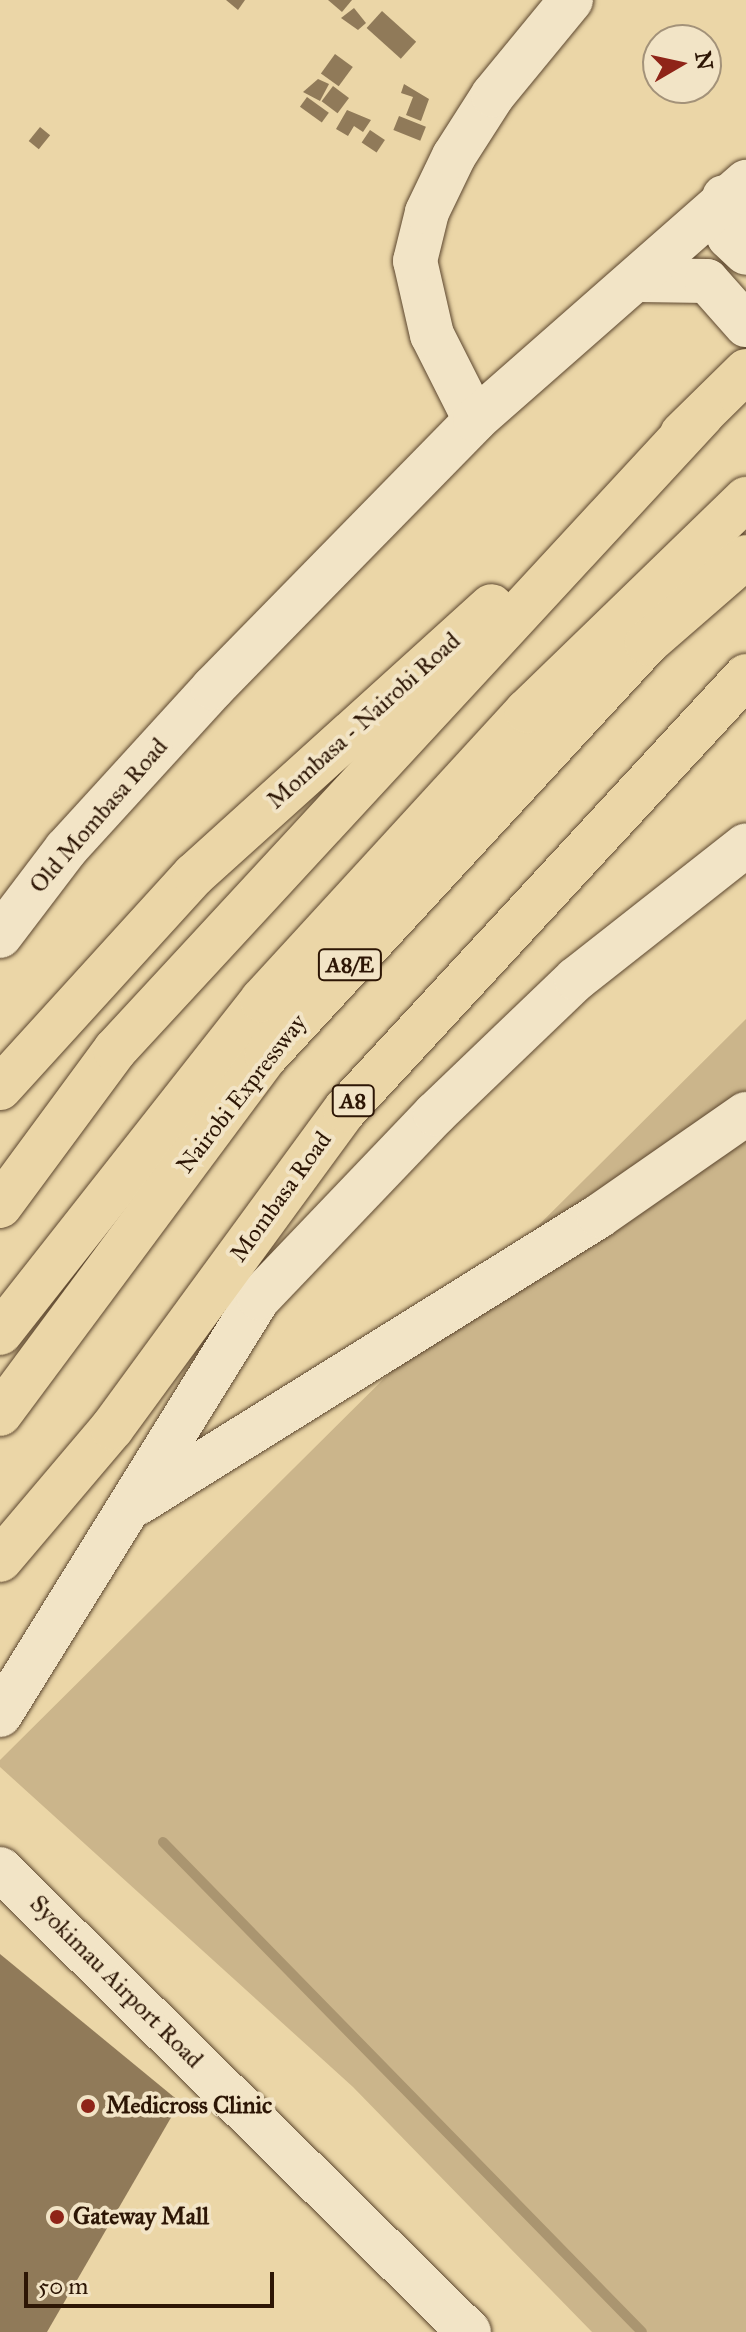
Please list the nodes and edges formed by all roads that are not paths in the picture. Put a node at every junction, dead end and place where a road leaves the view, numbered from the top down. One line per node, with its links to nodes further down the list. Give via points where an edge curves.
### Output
1 (571, 0): 8 (street, via 493,95 454,156 427,212 415,261 432,335)
2 (735, 189): 3 (street, via 729,237); 4 (street, Old Mombasa Road)
3 (746, 253)
4 (638, 280): 5 (street, via 707,281); 8 (street, Old Mombasa Road)
5 (746, 325)
6 (746, 371): 7 (highway, Mombasa - Nairobi Road)
7 (702, 415): 14 (highway, Mombasa - Nairobi Road, via 194,875); 16 (highway, via 115,1050)
8 (475, 420): 13 (street, Old Mombasa Road, via 203,700 66,849)
9 (746, 499): 17 (highway, Nairobi Expressway / A8/E, via 527,711 262,1000)
10 (746, 557): 18 (highway, Nairobi Expressway / A8/E, via 647,643 267,1055)
11 (746, 676): 20 (highway, Mombasa Road / A8, via 345,1110 112,1428)
12 (746, 845): 19 (street, via 576,979 435,1114 259,1298)
13 (0, 936)
14 (0, 1088)
15 (746, 1114): 19 (street, via 599,1216)
16 (0, 1206)
17 (0, 1333)
18 (0, 1414)
19 (130, 1509): 21 (street)
20 (0, 1560)
21 (0, 1715)
22 (0, 1869): 23 (street, Syokimau Airport Road)
23 (469, 2332)

